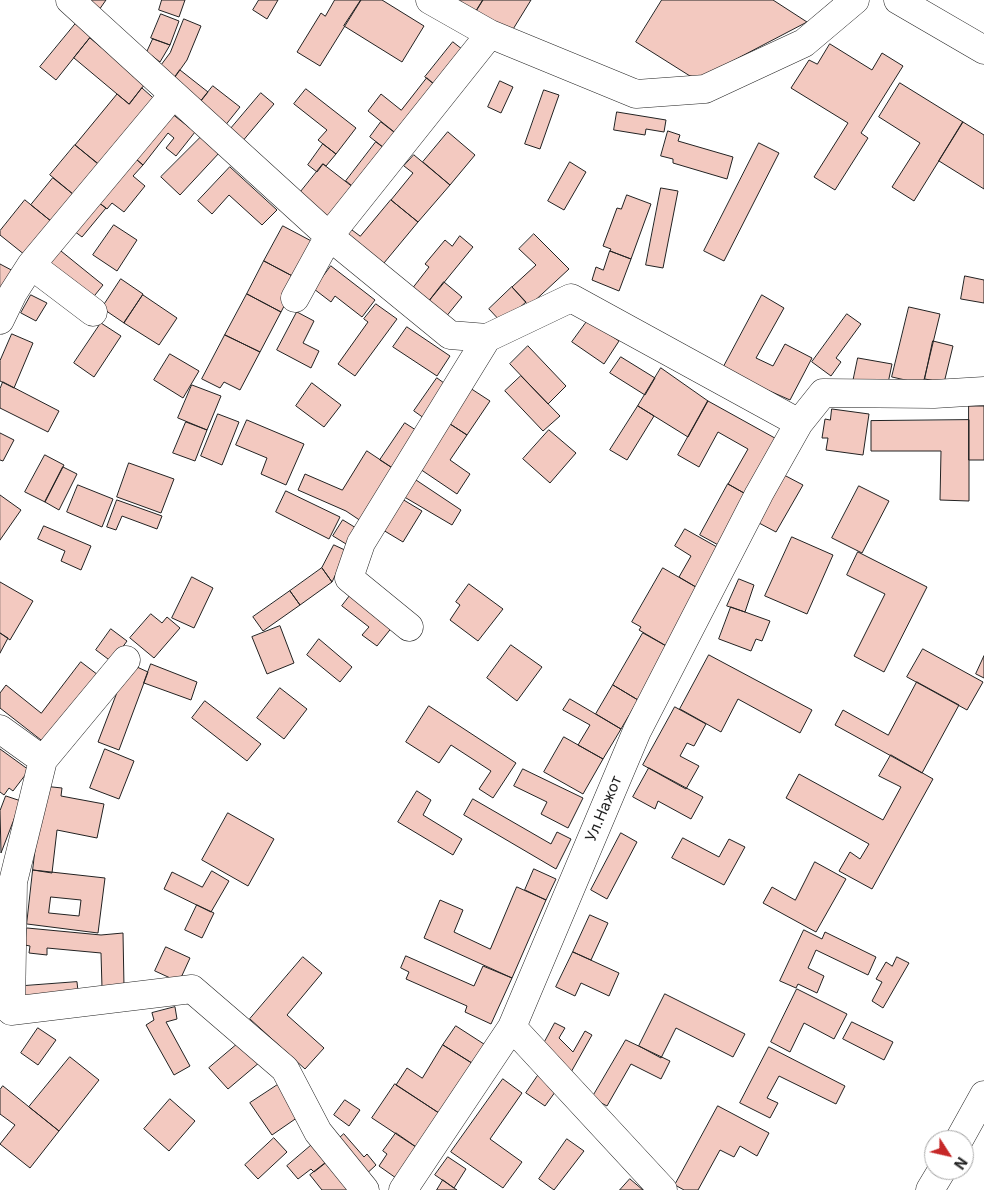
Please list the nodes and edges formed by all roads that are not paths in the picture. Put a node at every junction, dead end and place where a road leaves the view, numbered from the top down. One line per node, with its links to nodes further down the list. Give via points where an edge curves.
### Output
1 (70, 0): 7 (main road)
2 (430, 0): 5 (main road)
3 (855, 0): 5 (main road, via 804,43 706,89 636,94)
4 (898, 0): 6 (main road)
5 (490, 34): 8 (main road)
6 (984, 49)
7 (173, 95): 8 (main road); 9 (main road)
8 (329, 236): 10 (main road); 13 (main road, via 450,335)
9 (31, 266): 11 (main road); 12 (main road)
10 (295, 298)
11 (93, 312)
12 (0, 320)
13 (487, 338): 15 (main road, via 571,298); 16 (main road, via 361,543 349,578)
14 (984, 391): 15 (main road, Ул.Нажот, via 823,393)
15 (799, 423): 20 (main road, Ул.Нажот, via 637,731)
16 (409, 627)
17 (126, 660): 19 (main road)
18 (0, 729): 19 (main road)
19 (43, 760): 23 (main road, via 13,882 11,1011 192,989 285,1070 318,1132)
20 (512, 1027): 24 (main road, Ул.Нажот); 25 (main road)
21 (984, 1095): 22 (main road)
22 (965, 1130)
23 (365, 1190)
24 (403, 1190)
25 (662, 1190)

